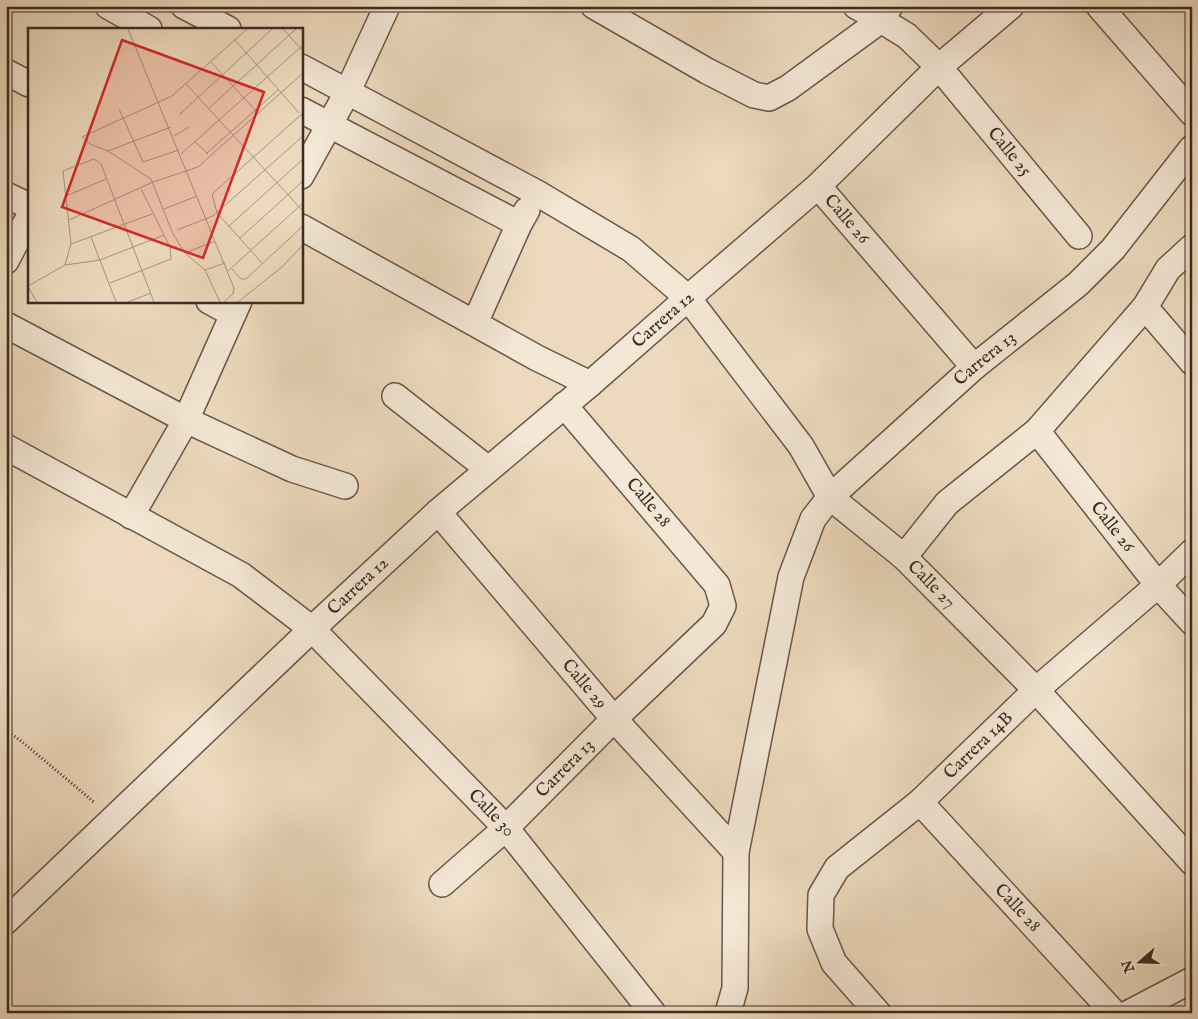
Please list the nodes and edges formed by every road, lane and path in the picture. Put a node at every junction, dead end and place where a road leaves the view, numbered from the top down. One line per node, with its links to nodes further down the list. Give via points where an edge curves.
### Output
1 (108, 6): 9 (street)
2 (184, 6): 10 (street)
3 (387, 6): 15 (street)
4 (594, 6): 8 (street, via 707,71 754,95 769,98 788,88)
5 (856, 6): 8 (street, Calle 25)
6 (1012, 6): 11 (street, Carrera 12)
7 (1099, 6): 17 (street)
8 (886, 13): 11 (street, Calle 25)
9 (137, 21)
10 (226, 28)
11 (939, 67): 21 (street, Carrera 12); 28 (street, Calle 25)
12 (302, 68): 15 (street, Calle 27)
13 (6, 72): 14 (street)
14 (28, 83)
15 (348, 91): 18 (street); 22 (street, Calle 27)
16 (302, 111): 18 (street)
17 (1192, 113)
18 (330, 126): 20 (street); 26 (street)
19 (1192, 148): 38 (street, Carrera 13, via 1113,249 1078,284)
20 (302, 174)
21 (818, 186): 31 (street, Carrera 12); 38 (street, Calle 26)
22 (537, 193): 26 (street); 31 (street, Calle 27, via 631,249)
23 (6, 195): 24 (street)
24 (28, 206)
25 (28, 219): 30 (street)
26 (519, 224): 35 (street)
27 (302, 228): 35 (street)
28 (1079, 236)
29 (1192, 247): 33 (street, via 1168,269)
30 (6, 261)
31 (688, 298): 39 (street, Carrera 12); 47 (street, Calle 27, via 801,446)
32 (213, 302): 34 (street)
33 (1145, 307): 37 (street); 43 (street)
34 (236, 308): 42 (street)
35 (475, 323): 39 (street)
36 (6, 325): 42 (street)
37 (1192, 362)
38 (974, 366): 47 (street, Carrera 13)
39 (590, 384): 41 (street, Carrera 12)
40 (395, 396): 45 (street)
41 (564, 405): 45 (street, Carrera 12); 53 (street, Calle 28, via 717,585)
42 (186, 420): 46 (street, via 292,469); 49 (street)
43 (1037, 431): 51 (street, via 947,503); 52 (street, Calle 26)
44 (6, 447): 49 (street, Calle 30)
45 (488, 469): 48 (street, Carrera 12)
46 (345, 486)
47 (830, 497): 51 (street, Calle 27); 62 (street, Carrera 13, via 814,519 791,578)
48 (438, 512): 55 (street, Carrera 12); 57 (street, Calle 29)
49 (131, 516): 55 (street, Calle 30, via 241,574)
50 (1192, 552): 52 (street, Carrera 14B)
51 (904, 557): 56 (street, Calle 27)
52 (1158, 585): 54 (street, Calle 26); 56 (street, Carrera 14B)
53 (723, 606): 57 (street, Carrera 13, via 714,624)
54 (1192, 622)
55 (312, 629): 60 (street, Carrera 12); 61 (street, Calle 30)
56 (1036, 690): 59 (street, Carrera 14B); 63 (street, Calle 27)
57 (614, 719): 61 (street, Carrera 13); 62 (street, Calle 29)
58 (6, 730): 60 (path)
59 (920, 802): 69 (street, Carrera 14B, via 837,868 821,895 820,929 834,962); 70 (street, Calle 28)
60 (114, 818): 65 (street, Carrera 12)
61 (506, 828): 64 (street, Carrera 13); 67 (street, Calle 30)
62 (736, 852): 68 (street, Carrera 13, via 735,988)
63 (1192, 862)
64 (442, 884)
65 (6, 921)
66 (1192, 980): 71 (street)
67 (653, 1013)
68 (728, 1013)
69 (878, 1013)
70 (1114, 1013)
71 (1129, 1013)

